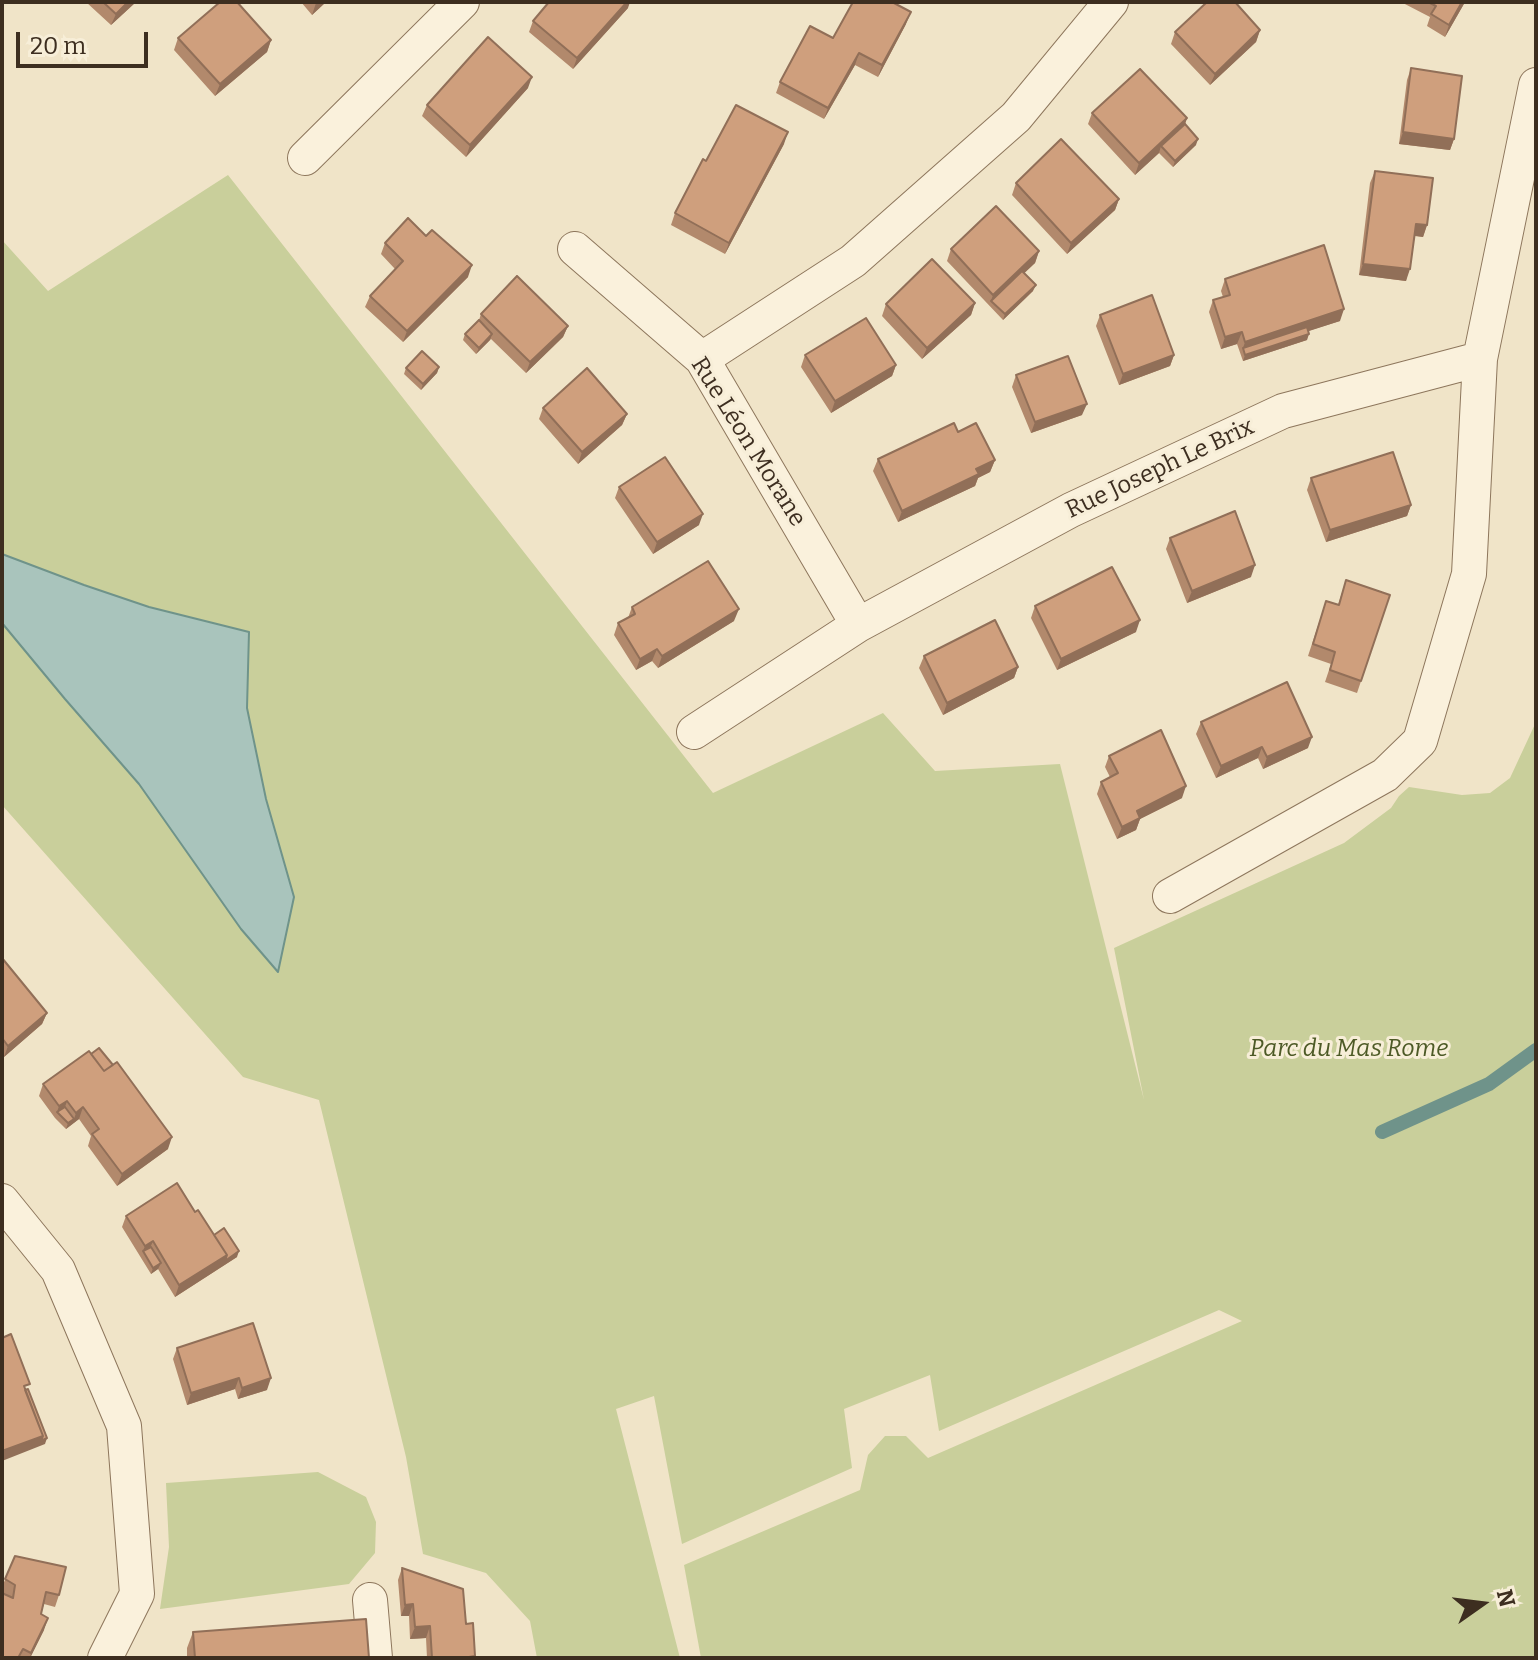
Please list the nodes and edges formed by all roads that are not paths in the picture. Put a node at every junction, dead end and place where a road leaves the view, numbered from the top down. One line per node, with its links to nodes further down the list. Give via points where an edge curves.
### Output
1 (462, 2): 4 (street)
2 (1111, 2): 6 (street, via 1016,117 853,261)
3 (1536, 85): 7 (street)
4 (305, 158)
5 (575, 249): 6 (street, Rue Léon Morane)
6 (702, 359): 8 (street, Rue Léon Morane)
7 (1480, 359): 8 (street, Rue Joseph Le Brix, via 1283,411 1071,510); 10 (street, via 1469,574 1420,741 1385,775)
8 (858, 625): 9 (street, Rue Joseph Le Brix)
9 (694, 732)
10 (1170, 896)
11 (2, 1201): 13 (street, via 58,1270 124,1426 137,1594)
12 (370, 1600): 14 (street)
13 (105, 1658)
14 (375, 1658)

